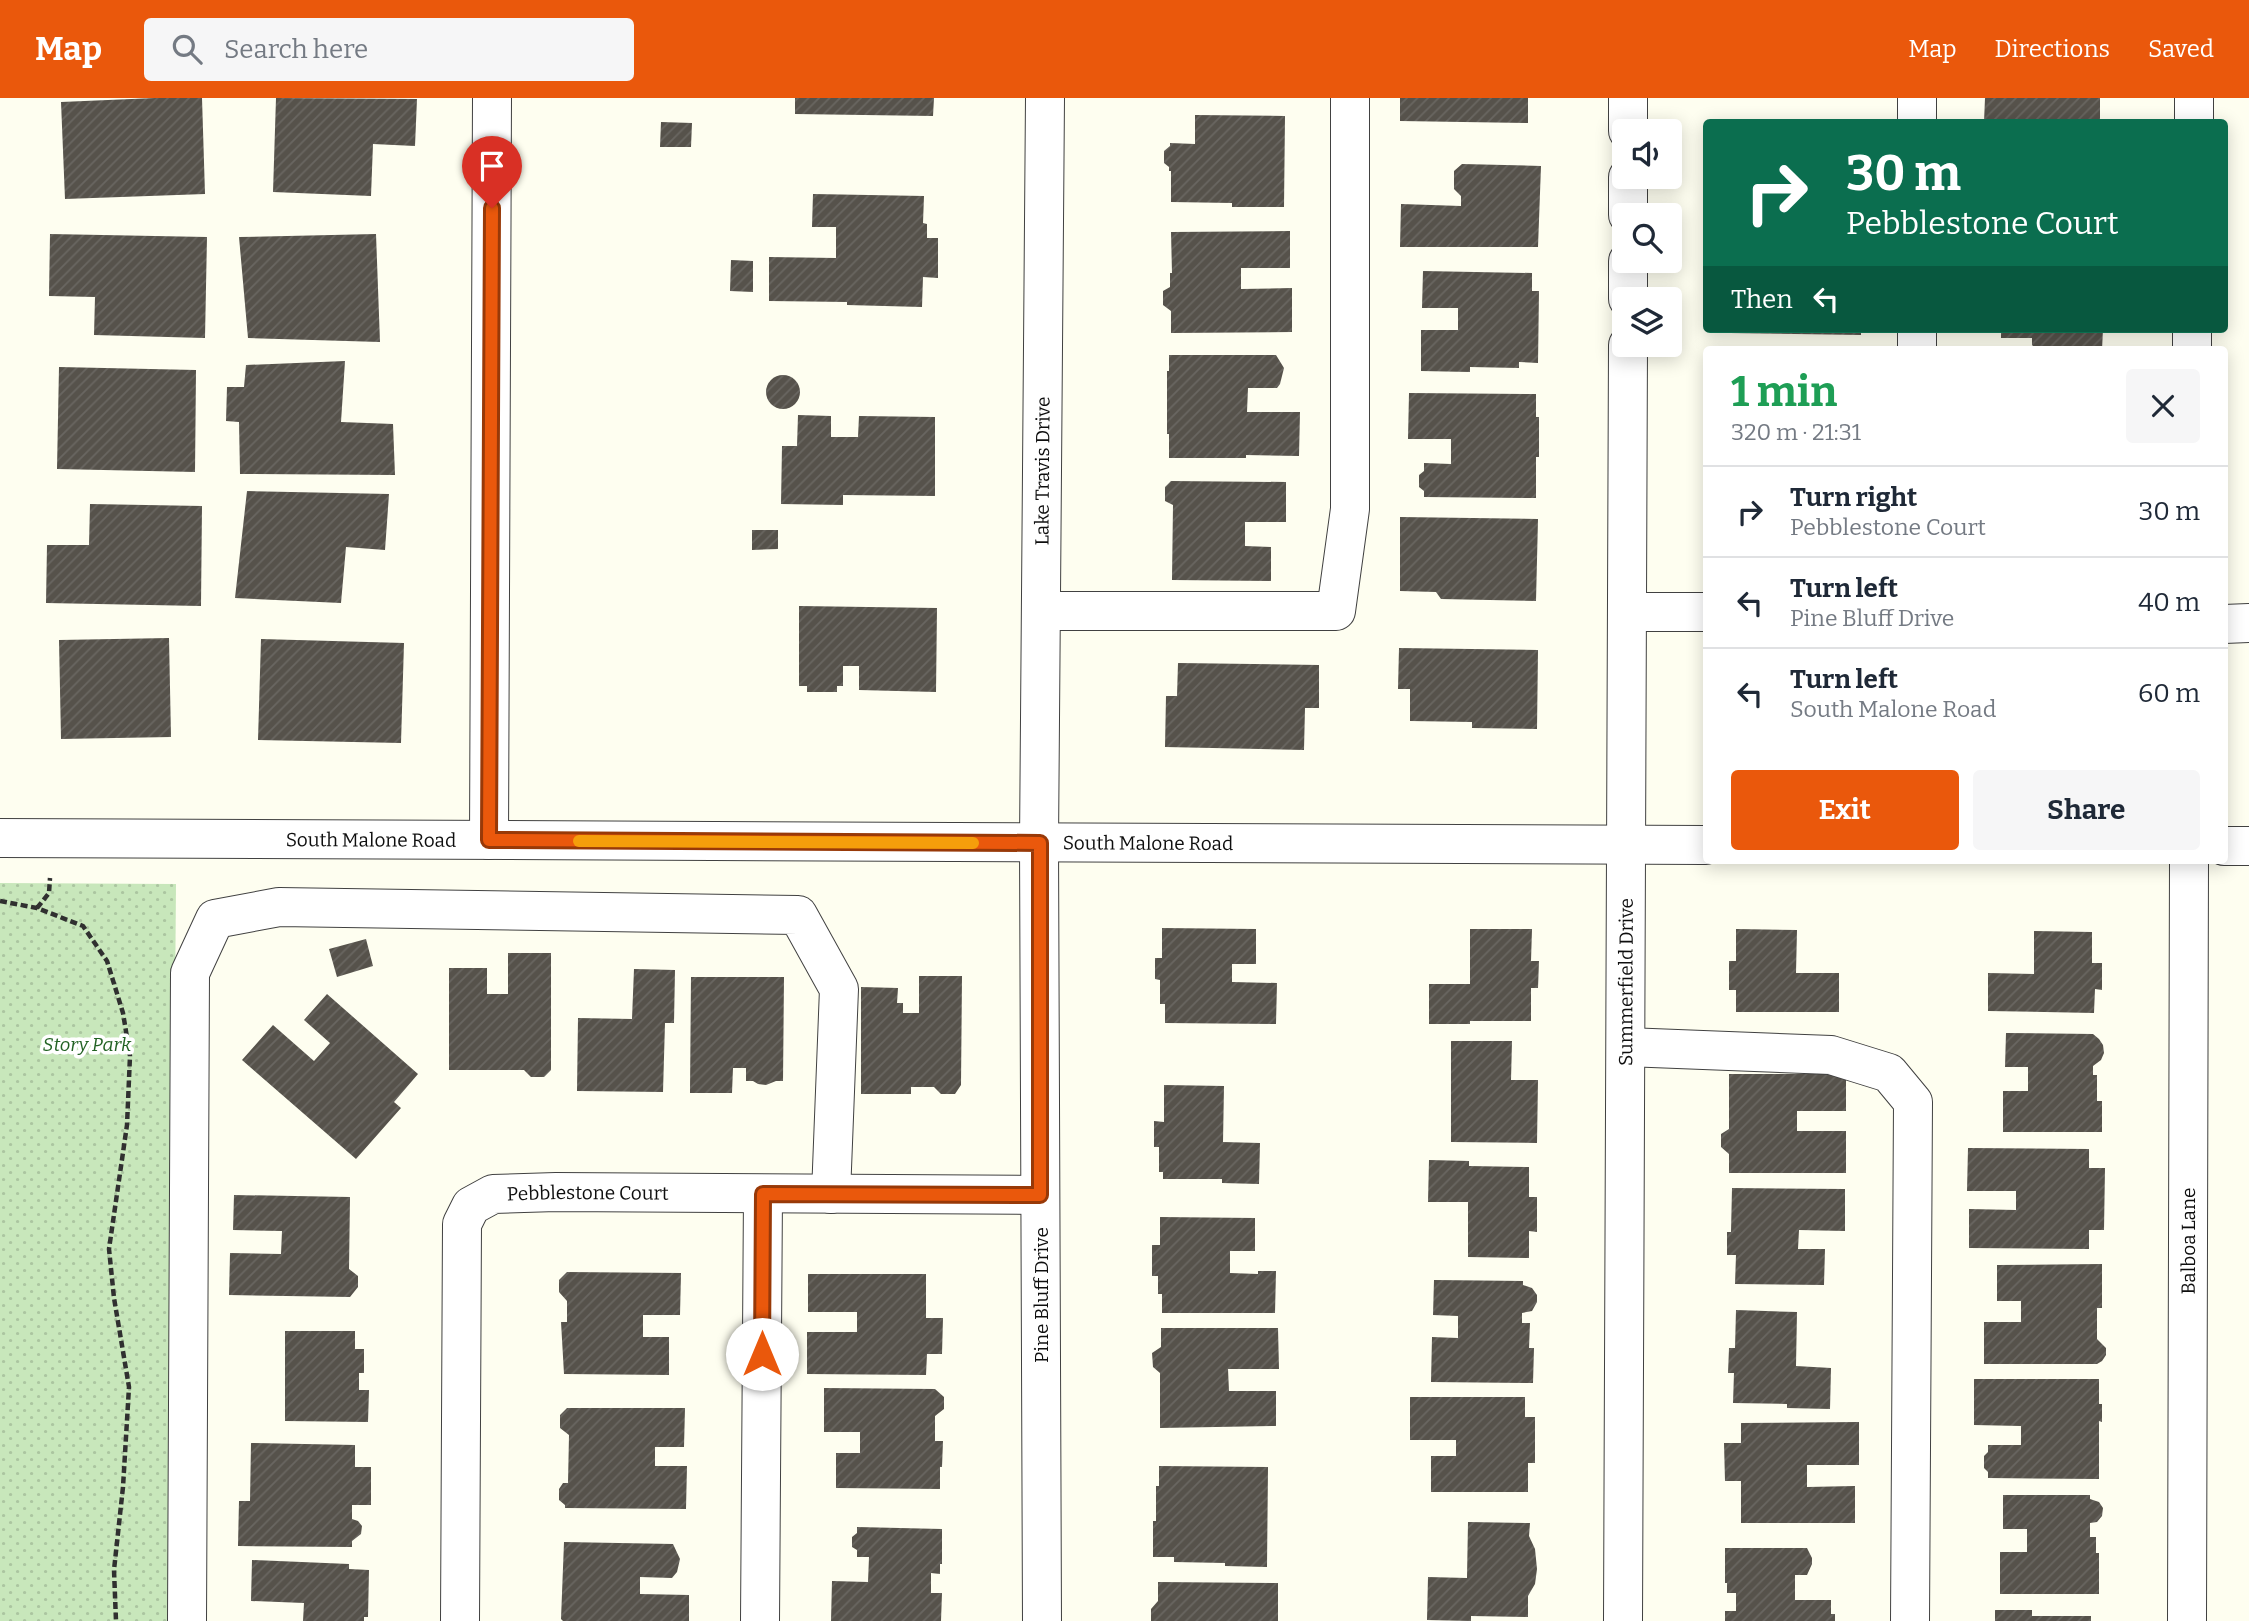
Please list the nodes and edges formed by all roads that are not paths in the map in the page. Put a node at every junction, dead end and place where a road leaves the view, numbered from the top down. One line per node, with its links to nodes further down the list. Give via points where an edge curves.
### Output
1 (492, 98): 17 (street)
2 (1045, 98): 11 (street, Lake Travis Drive)
3 (1350, 98): 11 (street, via 1350,509 1336,611)
4 (1628, 98): 7 (street)
5 (1917, 98): 8 (street)
6 (2194, 98): 9 (street)
7 (1628, 119)
8 (1917, 119)
9 (2194, 119)
10 (1628, 357): 12 (street, Summerfield Drive)
11 (1041, 611): 18 (street, Lake Travis Drive)
12 (1628, 612): 13 (street); 19 (street, Summerfield Drive)
13 (1703, 612)
14 (2249, 623): 15 (street)
15 (2228, 624)
16 (0, 838): 17 (street, South Malone Road)
17 (489, 840): 18 (street, South Malone Road)
18 (1040, 843): 19 (street, South Malone Road); 27 (street, Pine Bluff Drive)
19 (1628, 845): 20 (street, South Malone Road); 24 (street, Summerfield Drive)
20 (1703, 845)
21 (2228, 846): 22 (street)
22 (2249, 846)
23 (2189, 864): 34 (street, Balboa Lane)
24 (1626, 1047): 32 (street, Summerfield Drive); 33 (street, via 1831,1055 1889,1073 1913,1102)
25 (763, 1194): 26 (street, Pebblestone Court); 29 (street, Pebblestone Court, via 494,1194 471,1206 462,1224); 30 (street)
26 (831, 1194): 27 (street, Pebblestone Court); 28 (street, via 839,989 798,915 279,907 215,919 190,973)
27 (1040, 1195): 31 (street, Pine Bluff Drive)
28 (187, 1621)
29 (460, 1621)
30 (760, 1621)
31 (1042, 1621)
32 (1623, 1621)
33 (1910, 1621)
34 (2188, 1621)

